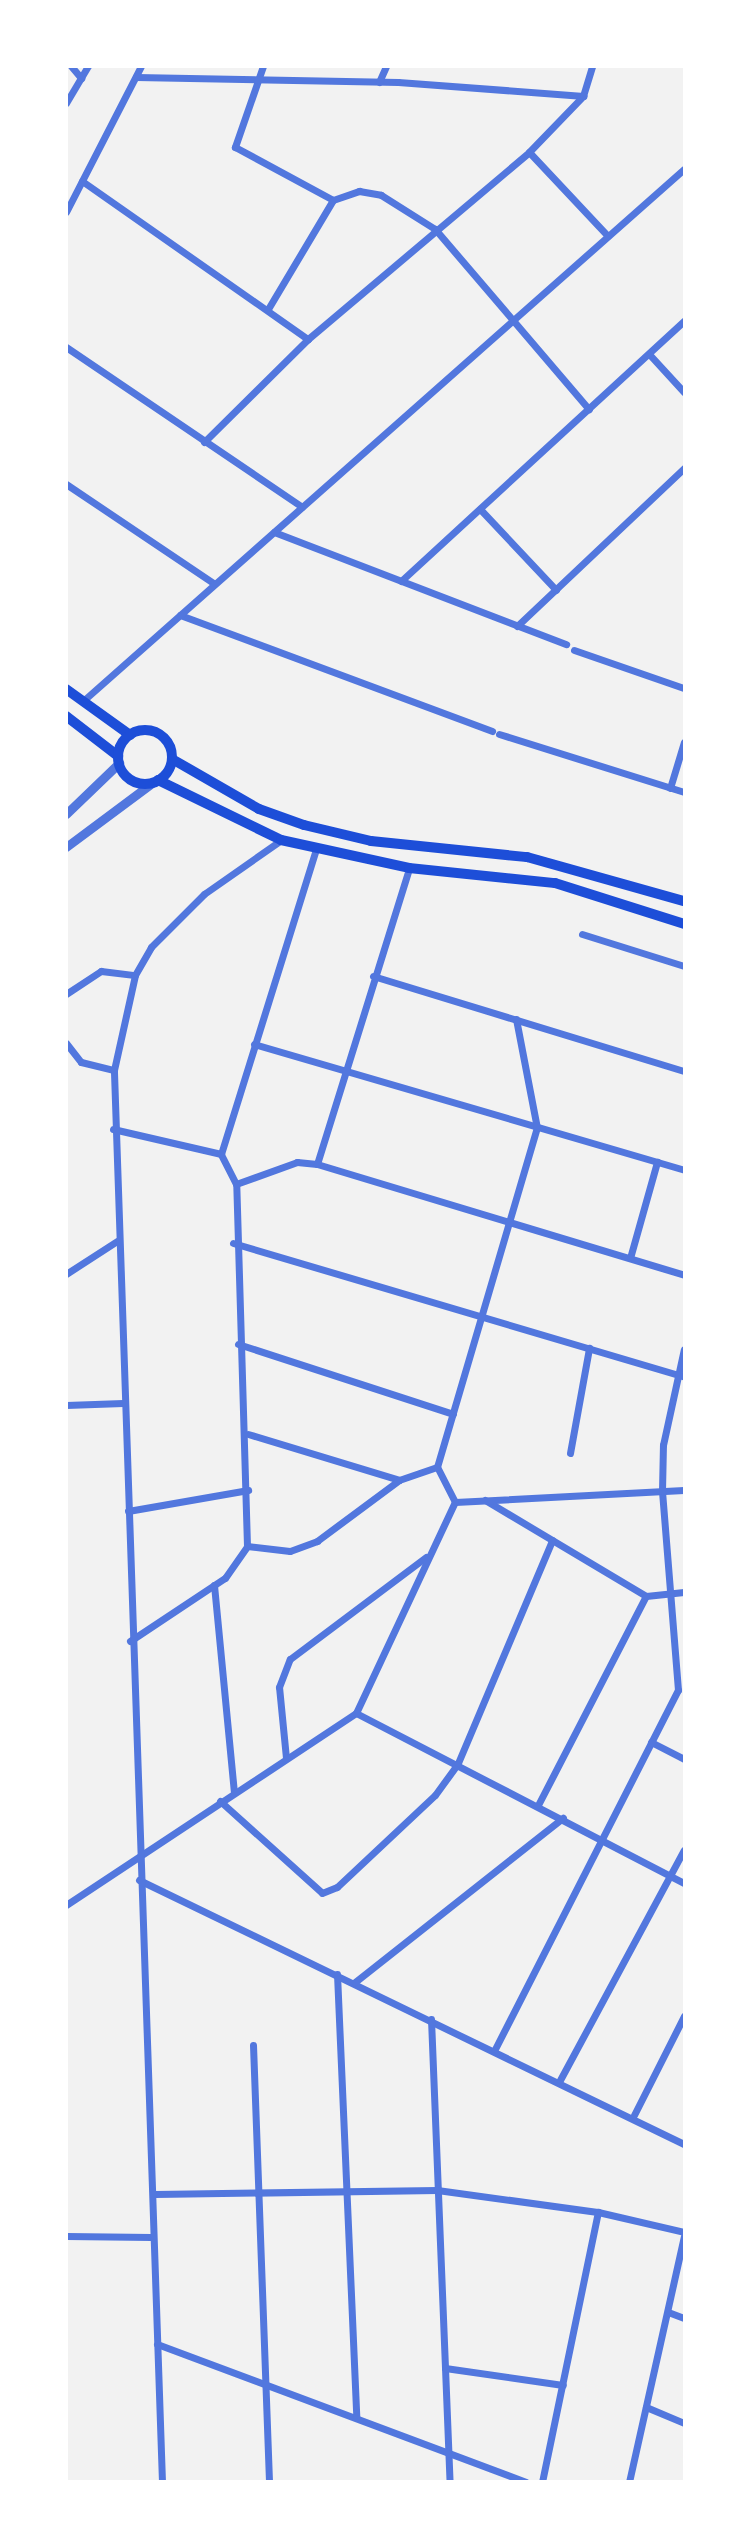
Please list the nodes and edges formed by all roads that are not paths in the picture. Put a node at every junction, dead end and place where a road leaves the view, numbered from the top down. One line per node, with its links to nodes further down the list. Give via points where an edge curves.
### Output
1 (71, 66): 8 (street)
2 (88, 66): 8 (street)
3 (141, 66): 7 (street)
4 (263, 66): 9 (street)
5 (386, 66): 10 (street)
6 (592, 66): 11 (street)
7 (136, 77): 9 (street); 15 (street)
8 (81, 78): 12 (street)
9 (256, 82): 10 (street); 16 (street, via 235,147)
10 (379, 82): 11 (street)
11 (583, 96): 13 (street)
12 (66, 103)
13 (529, 152): 18 (street); 19 (street)
14 (684, 169): 19 (street)
15 (82, 181): 17 (street); 20 (street)
16 (333, 200): 18 (street, via 359,191 381,195); 20 (street)
17 (66, 212)
18 (435, 229): 22 (street); 23 (street)
19 (608, 236): 22 (street)
20 (268, 309): 23 (street)
21 (684, 321): 25 (street)
22 (511, 322): 27 (street); 31 (street)
23 (308, 339): 28 (street)
24 (66, 347): 28 (street)
25 (649, 354): 26 (street); 27 (street)
26 (684, 392)
27 (589, 409): 32 (street)
28 (204, 442): 31 (street)
29 (684, 468): 36 (street)
30 (66, 484): 35 (street)
31 (302, 507): 33 (street)
32 (480, 509): 34 (street); 36 (street)
33 (274, 532): 34 (street); 35 (street)
34 (401, 581): 38 (street)
35 (215, 584): 37 (street)
36 (556, 590): 38 (street)
37 (180, 615): 43 (street); 50 (street, via 496,733)
38 (517, 626): 39 (street)
39 (566, 644)
40 (574, 650): 41 (street)
41 (684, 688)
42 (66, 689): 43 (main road)
43 (83, 700): 45 (main road)
44 (66, 716): 48 (main road)
45 (130, 735): 47 (main road, via 158,733); 48 (main road)
46 (684, 742): 50 (street)
47 (172, 759): 49 (main road); 57 (main road, via 259,809 304,825 371,841 527,857)
48 (118, 760): 49 (main road, via 131,780); 52 (street)
49 (155, 782): 53 (main road); 54 (street)
50 (670, 788): 51 (street)
51 (684, 792)
52 (66, 814)
53 (281, 840): 55 (main road); 61 (street, via 177,917)
54 (66, 847)
55 (316, 849): 56 (main road); 66 (street)
56 (409, 868): 58 (main road, via 555,883); 62 (street)
57 (684, 901)
58 (684, 924)
59 (582, 934): 60 (street)
60 (684, 966)
61 (135, 975): 63 (street, via 101,971); 67 (street)
62 (373, 976): 64 (street); 68 (street)
63 (66, 994)
64 (516, 1019): 69 (street); 70 (street)
65 (66, 1043): 67 (street, via 81,1062)
66 (254, 1044): 68 (street); 72 (street)
67 (114, 1070): 71 (street)
68 (343, 1070): 70 (street); 74 (street)
69 (684, 1071)
70 (537, 1128): 73 (street); 77 (street)
71 (113, 1129): 72 (street); 78 (street)
72 (221, 1154): 76 (street)
73 (657, 1162): 75 (street); 80 (street)
74 (317, 1164): 76 (street, via 298,1162); 77 (street)
75 (684, 1170)
76 (236, 1184): 79 (street)
77 (508, 1225): 80 (street); 83 (street)
78 (117, 1241): 81 (street); 88 (street)
79 (233, 1243): 83 (street); 84 (street)
80 (630, 1258): 82 (street)
81 (66, 1274)
82 (684, 1275)
83 (481, 1318): 85 (street); 90 (street)
84 (238, 1344): 90 (street); 91 (street)
85 (589, 1348): 87 (street); 92 (street)
86 (684, 1349): 87 (street)
87 (681, 1376): 97 (street)
88 (124, 1403): 89 (street); 100 (street)
89 (66, 1405)
90 (453, 1414): 93 (street)
91 (248, 1434): 94 (street); 95 (street)
92 (570, 1453)
93 (437, 1467): 94 (street); 99 (street)
94 (399, 1480): 102 (street, via 317,1541 290,1550)
95 (248, 1490): 100 (street); 102 (street)
96 (684, 1490): 97 (street)
97 (662, 1491): 98 (street); 106 (street)
98 (485, 1500): 99 (street); 101 (street)
99 (455, 1502): 103 (street)
100 (128, 1511): 108 (street)
101 (552, 1540): 107 (street); 114 (street)
102 (247, 1546): 104 (street)
103 (428, 1556): 110 (street); 112 (street, via 290,1659 278,1703)
104 (214, 1586): 108 (street); 115 (street)
105 (684, 1592): 106 (street)
106 (671, 1594): 107 (street); 109 (street)
107 (646, 1596): 117 (street)
108 (130, 1641): 121 (street)
109 (681, 1690): 111 (street)
110 (356, 1713): 112 (street); 114 (street)
111 (651, 1742): 113 (street); 119 (street)
112 (286, 1758): 115 (street)
113 (684, 1759)
114 (458, 1763): 116 (street, via 435,1795 337,1888 322,1893); 117 (street)
115 (234, 1791): 116 (street)
116 (220, 1801): 121 (street)
117 (538, 1805): 118 (street)
118 (563, 1818): 119 (street); 127 (street)
119 (602, 1839): 122 (street); 131 (street)
120 (684, 1850): 122 (street)
121 (140, 1856): 123 (street); 125 (street)
122 (669, 1874): 124 (street); 132 (street)
123 (139, 1880): 126 (street); 138 (street)
124 (684, 1882)
125 (66, 1905)
126 (337, 1974): 127 (street); 135 (street)
127 (355, 1982): 129 (street)
128 (684, 2016): 133 (street)
129 (431, 2018): 131 (street); 136 (street)
130 (253, 2045): 137 (street)
131 (495, 2049): 132 (street)
132 (560, 2080): 133 (street)
133 (634, 2115): 134 (street)
134 (684, 2144)
135 (349, 2188): 136 (street); 137 (street); 150 (street)
136 (437, 2190): 139 (street); 146 (street)
137 (256, 2193): 138 (street); 147 (street)
138 (155, 2194): 142 (street)
139 (598, 2212): 140 (street); 148 (street)
140 (684, 2234): 143 (street)
141 (66, 2236): 142 (street)
142 (150, 2237): 145 (street)
143 (668, 2312): 144 (street); 149 (street)
144 (684, 2318)
145 (157, 2344): 147 (street); 153 (street)
146 (445, 2368): 148 (street); 152 (street)
147 (267, 2385): 150 (street); 154 (street)
148 (562, 2385): 157 (street)
149 (646, 2407): 151 (street); 158 (street)
150 (356, 2418): 152 (street)
151 (684, 2423)
152 (450, 2453): 155 (street); 156 (street)
153 (162, 2482)
154 (269, 2482)
155 (450, 2482)
156 (526, 2482)
157 (542, 2482)
158 (629, 2482)

